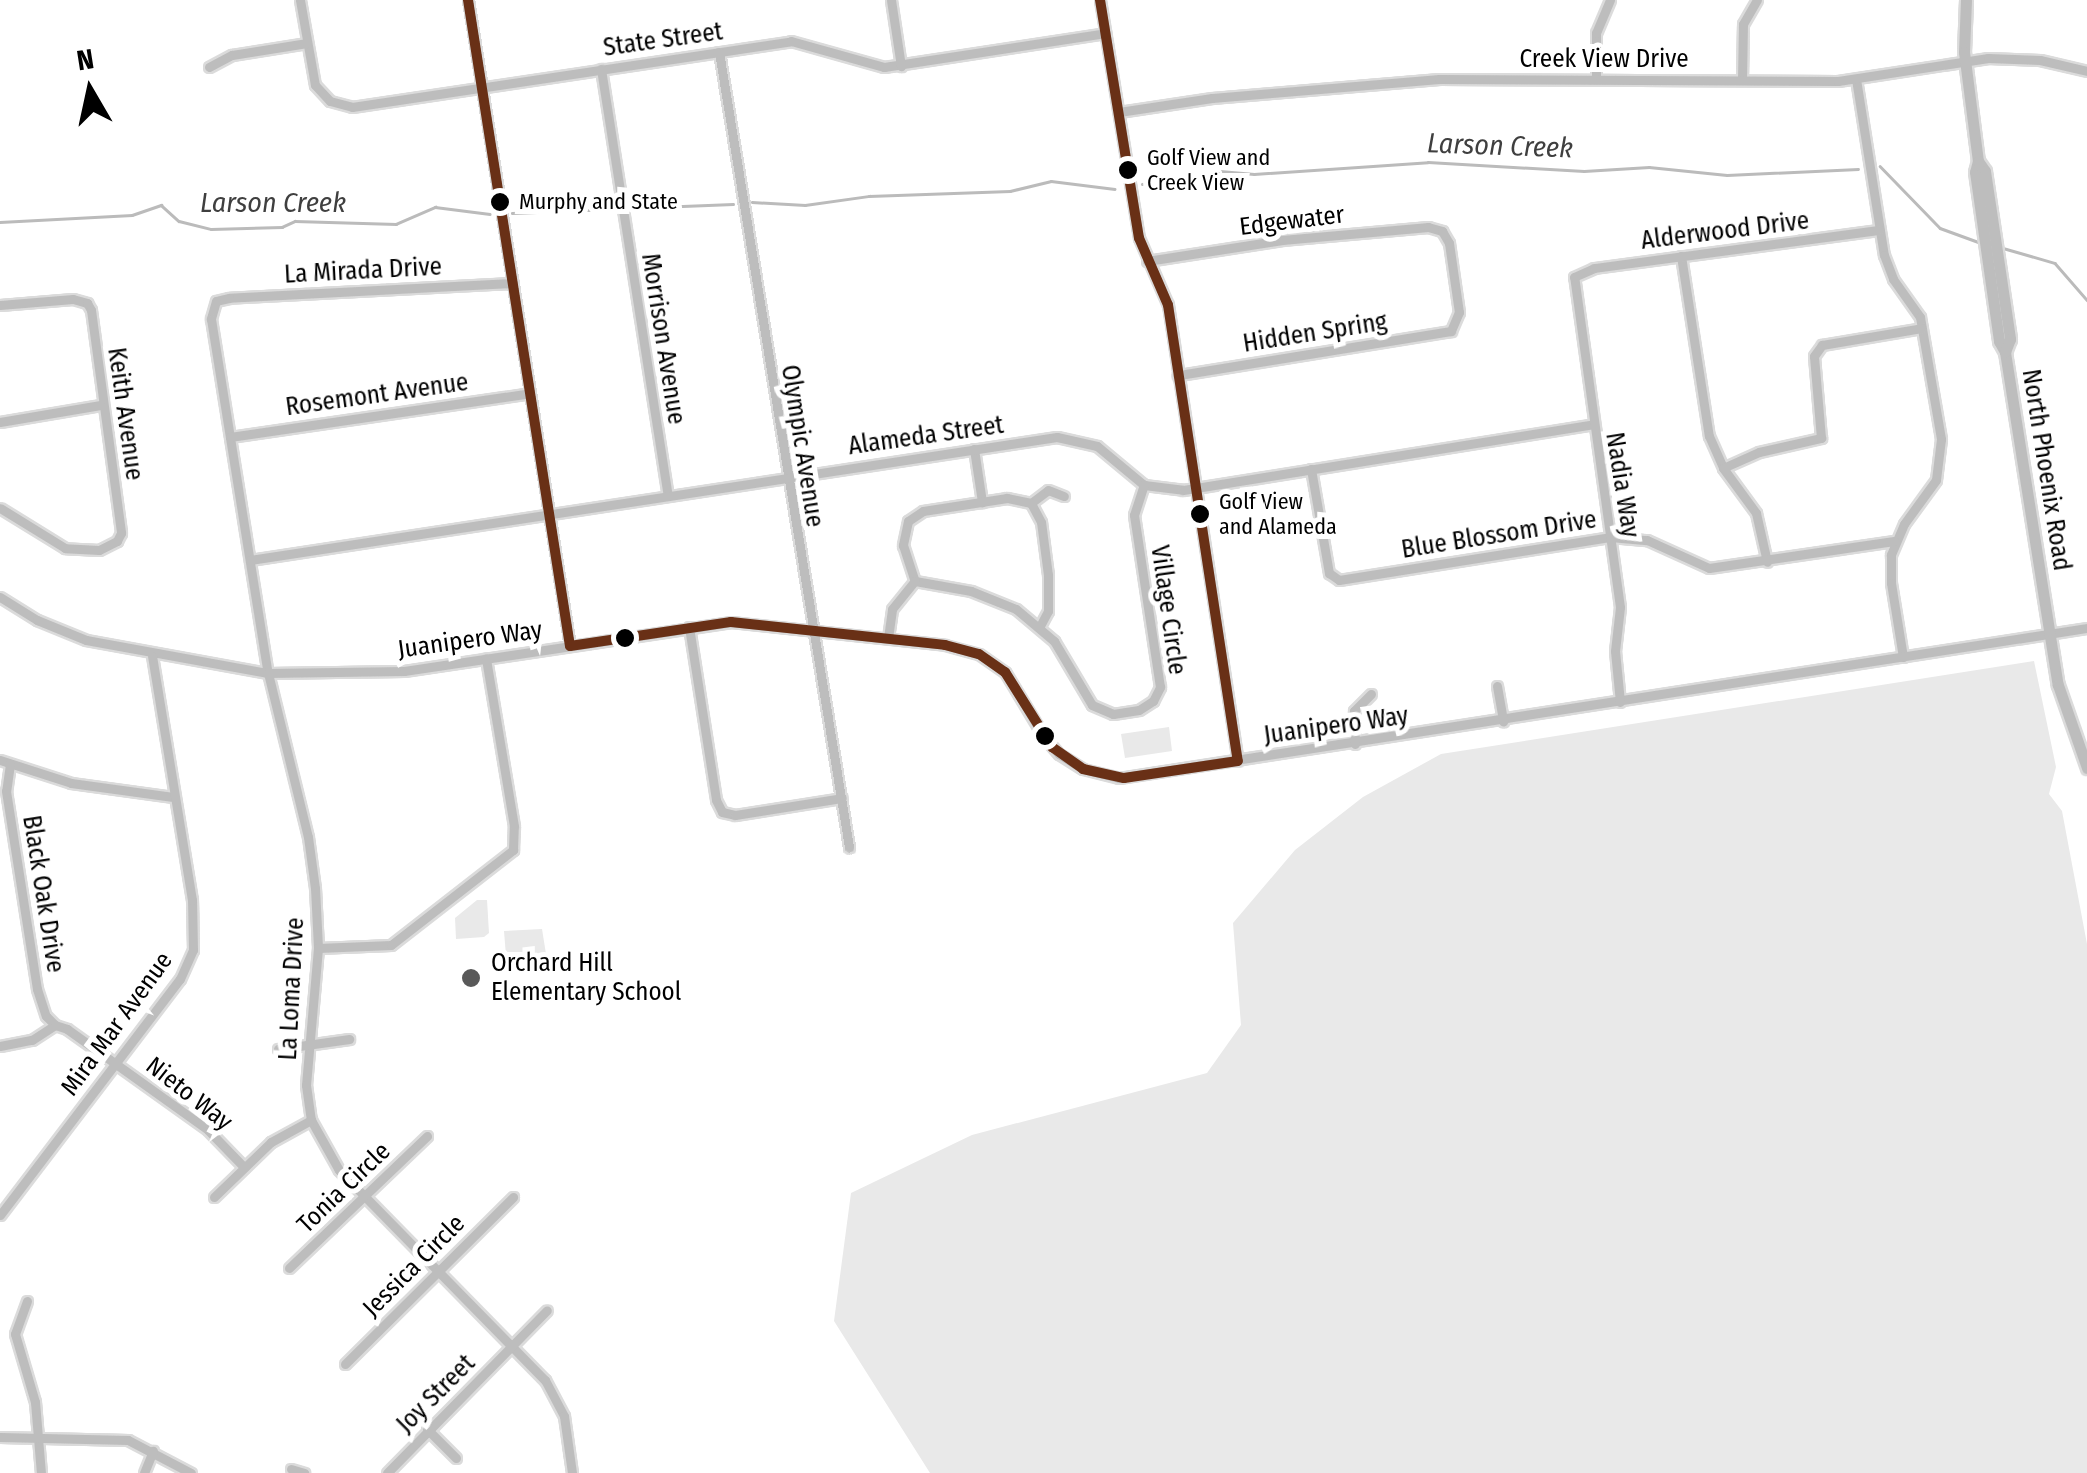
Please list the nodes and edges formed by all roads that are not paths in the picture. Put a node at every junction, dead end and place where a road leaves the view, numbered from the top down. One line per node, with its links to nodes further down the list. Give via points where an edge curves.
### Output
1 (300, 0): 9 (street, State Street)
2 (468, 0): 19 (street)
3 (891, 0): 12 (street)
4 (1100, 0): 8 (street)
5 (1610, 0): 16 (street, via 1596,32)
6 (1757, 0): 18 (street, via 1743,24)
7 (1966, 0): 11 (main road, North Phoenix Road)
8 (1105, 33): 12 (street, State Street); 20 (street)
9 (307, 43): 13 (street, via 232,55); 19 (street, State Street, via 315,85 340,105)
10 (720, 52): 12 (street, State Street, via 790,41 873,67); 14 (street, State Street); 39 (street, Olympic Avenue)
11 (1964, 61): 15 (street, Creek View Drive, via 2040,60); 17 (street, Creek View Drive); 58 (main road, North Phoenix Road, via 1999,341)
12 (902, 66)
13 (209, 67)
14 (602, 69): 19 (street, State Street); 42 (street, Morrison Avenue)
15 (2087, 71)
16 (1596, 78): 18 (street, Creek View Drive); 20 (street, Creek View Drive, via 1439,79)
17 (1856, 78): 18 (street, Creek View Drive); 21 (street)
18 (1742, 80)
19 (482, 87): 25 (street)
20 (1119, 112): 23 (street)
21 (1879, 230): 22 (street, Alderwood Drive); 29 (street, via 1888,270)
22 (1680, 256): 24 (street, Alderwood Drive); 37 (street, via 1709,436)
23 (1146, 261): 28 (street, Edgewater, via 1428,227 1442,231 1449,244); 30 (street, via 1166,294)
24 (1576, 275): 34 (street, Nadia Way)
25 (513, 283): 26 (street, La Mirada Drive); 31 (street)
26 (216, 301): 35 (street, La Loma Drive, via 211,319)
27 (0, 305): 32 (street, Keith Avenue, via 87,303)
28 (1456, 328): 30 (street, Hidden Spring)
29 (1922, 328): 37 (street, via 1822,345 1814,356 1821,438); 49 (street, via 1940,467)
30 (1178, 375): 41 (street)
31 (530, 393): 35 (street, Rosemont Avenue); 47 (street)
32 (101, 405): 33 (street); 46 (street, Keith Avenue, via 118,541 100,550 65,548)
33 (0, 422)
34 (1592, 424): 38 (street); 48 (street, Nadia Way)
35 (230, 437): 50 (street, La Loma Drive)
36 (974, 449): 39 (street, Alameda Street); 40 (street, Alameda Street, via 1070,438 1097,446); 44 (street)
37 (1723, 468): 51 (street, via 1756,513)
38 (1311, 469): 41 (street); 48 (street, Blue Blossom Drive, via 1329,573 1339,580)
39 (786, 477): 42 (street, Alameda Street); 57 (street, Olympic Avenue)
40 (1144, 485): 41 (street); 54 (street, Village Circle, via 1134,515 1160,679 1153,701 1140,710 1101,711)
41 (1196, 488): 70 (street)
42 (668, 496): 47 (street, Alameda Street)
43 (1064, 496): 45 (street, via 1048,490)
44 (982, 502): 45 (street); 52 (street, via 908,521 903,545)
45 (1032, 503): 54 (street, via 1048,575 1048,611)
46 (0, 508)
47 (549, 514): 50 (street, Alameda Street); 60 (street)
48 (1610, 537): 51 (street, Blue Blossom Drive, via 1646,540 1709,568); 67 (street, Nadia Way, via 1620,616 1614,651)
49 (1894, 541): 51 (street, Blue Blossom Drive); 62 (street, via 1891,584)
50 (250, 560): 64 (street, La Loma Drive)
51 (1767, 562)
52 (916, 581): 54 (street, Village Circle, via 988,596); 59 (street, via 892,609)
53 (0, 597): 61 (street, Juanipero Way, via 58,630)
54 (1040, 626)
55 (689, 627): 57 (street, Juanipero Way, via 731,622); 60 (street, Juanipero Way); 74 (street, via 722,812)
56 (2087, 628): 58 (street, Juanipero Way)
57 (810, 630): 59 (street, Juanipero Way); 74 (street, Olympic Avenue)
58 (2048, 634): 62 (street, Juanipero Way); 72 (main road, North Phoenix Road, via 2060,694)
59 (888, 638): 70 (street, Juanipero Way, via 963,648 992,662 1016,684 1052,746 1100,774 1140,777)
60 (570, 646): 63 (street, Juanipero Way)
61 (152, 656): 64 (street, Juanipero Way); 73 (street, Mira Mar Avenue)
62 (1903, 657): 67 (street, Juanipero Way)
63 (486, 658): 64 (street, Juanipero Way, via 364,675); 76 (street, via 514,850 391,945)
64 (268, 674): 76 (street, La Loma Drive, via 308,837)
65 (1497, 686): 68 (street)
66 (1371, 694): 69 (street, via 1354,711)
67 (1620, 702): 68 (street, Juanipero Way)
68 (1503, 720): 69 (street, Juanipero Way)
69 (1355, 744): 70 (street, Juanipero Way)
70 (1238, 761)
71 (5, 762): 73 (street, via 71,784); 77 (street, Black Oak Drive, via 37,989)
72 (2087, 768)
73 (173, 798): 82 (street, Mira Mar Avenue, via 194,950 180,979)
74 (842, 798): 75 (street, Olympic Avenue)
75 (849, 847)
76 (318, 948): 79 (street, La Loma Drive)
77 (55, 1025): 80 (street, via 32,1040); 82 (street, Nieto Way)
78 (349, 1039): 79 (street)
79 (309, 1045): 81 (street); 83 (street, La Loma Drive)
80 (0, 1046)
81 (278, 1049)
82 (115, 1061): 85 (street, Nieto Way, via 208,1130); 89 (street, Mira Mar Avenue)
83 (311, 1120): 85 (street); 86 (street, La Loma Drive, via 328,1154)
84 (427, 1136): 86 (street, Tonia Circle)
85 (244, 1167): 87 (street)
86 (366, 1195): 90 (street, Tonia Circle); 91 (street, La Loma Drive)
87 (214, 1197)
88 (513, 1197): 91 (street, Jessica Circle)
89 (0, 1215)
90 (289, 1268)
91 (439, 1268): 94 (street, La Loma Drive); 95 (street, Jessica Circle)
92 (27, 1301): 98 (street, via 16,1334)
93 (547, 1310): 94 (street, Joy Street)
94 (514, 1344): 96 (street, Joy Street); 107 (street, La Loma Drive, via 554,1392)
95 (345, 1364)
96 (427, 1430): 100 (street); 106 (street, Joy Street)
97 (0, 1437): 98 (street)
98 (40, 1438): 99 (street, via 121,1439); 102 (street)
99 (153, 1451): 103 (street); 104 (street)
100 (456, 1458)
101 (291, 1469): 105 (street)
102 (41, 1473)
103 (144, 1473)
104 (192, 1473)
105 (304, 1473)
106 (388, 1473)
107 (572, 1473)

